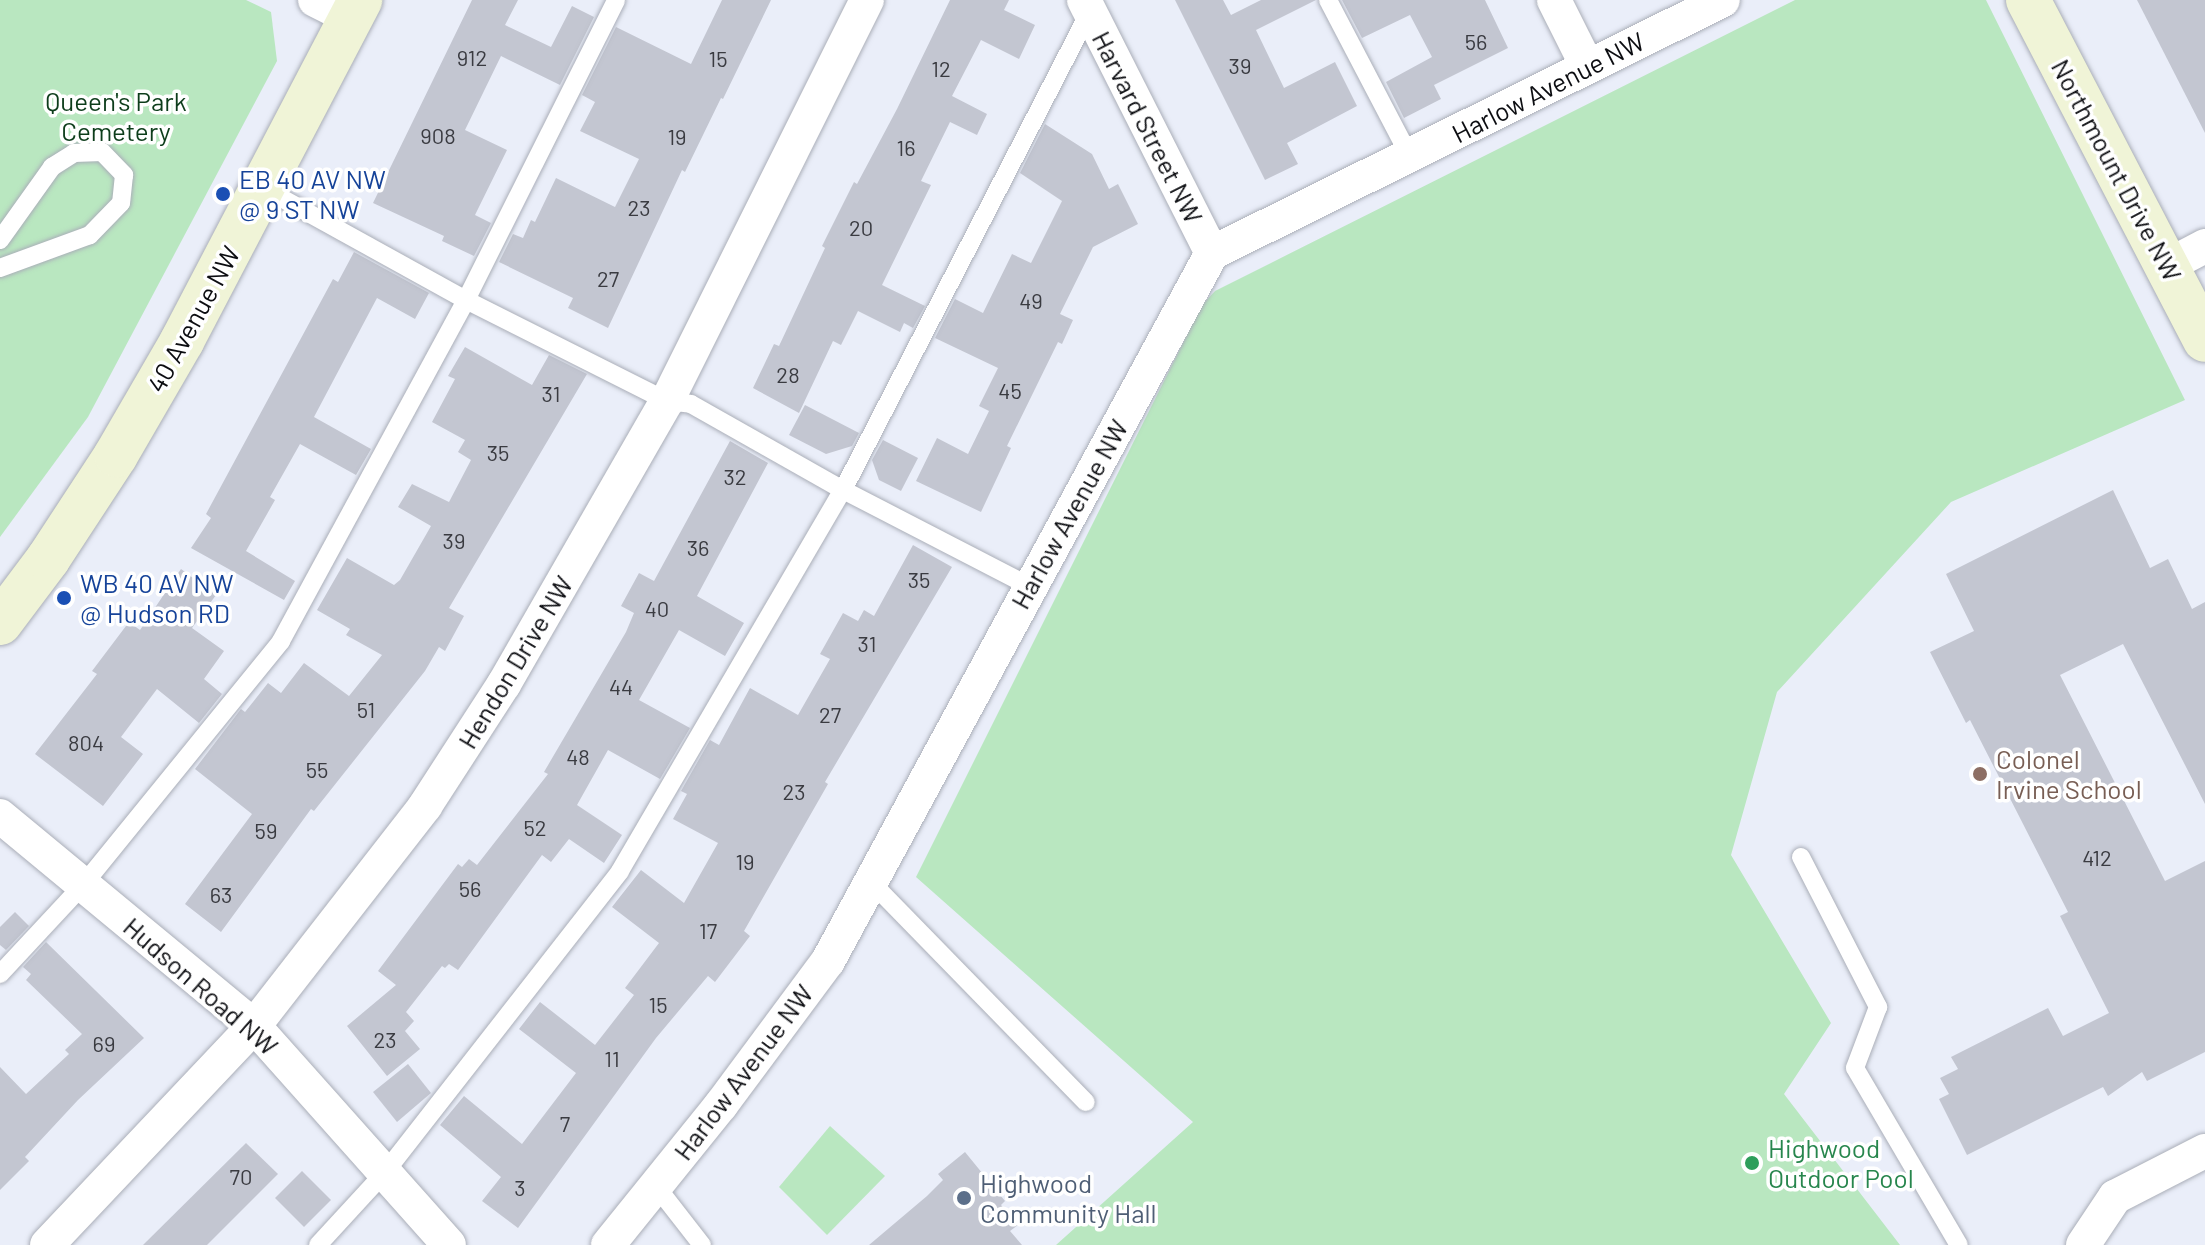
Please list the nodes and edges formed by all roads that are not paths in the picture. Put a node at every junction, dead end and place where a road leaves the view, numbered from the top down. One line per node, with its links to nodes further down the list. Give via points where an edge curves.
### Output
1 (616, 0): 17 (lane)
2 (867, 0): 19 (street, Hendon Drive NW)
3 (1328, 0): 10 (lane)
4 (1554, 0): 9 (street)
5 (1723, 0): 9 (street, Harlow Avenue NW)
6 (2028, 0): 15 (street, Northmount Drive NW)
7 (1087, 5): 14 (street, Harvard Street NW); 20 (lane)
8 (342, 6): 11 (street, 40 Avenue NW)
9 (1587, 66): 10 (street, Harlow Avenue NW)
10 (1410, 157): 14 (street, Harlow Avenue NW)
11 (265, 189): 17 (lane); 22 (street, 40 Avenue NW, via 116,455)
12 (0, 240): 16 (lane, via 52,167 74,153 102,152 124,175 121,203 90,235)
13 (2205, 246): 15 (street)
14 (1212, 253): 21 (street, Harlow Avenue NW)
15 (2167, 266): 18 (street, Northmount Drive NW)
16 (0, 268)
17 (466, 300): 19 (lane); 26 (lane, via 281,641)
18 (2205, 340)
19 (667, 401): 20 (lane, via 691,404); 28 (street, Hendon Drive NW, via 504,684 425,806)
20 (843, 490): 21 (lane); 31 (lane, via 620,871)
21 (1029, 586): 25 (street, Harlow Avenue NW)
22 (0, 623)
23 (0, 816): 26 (street, Hudson Road NW)
24 (1801, 857): 38 (lane, via 1878,1007 1855,1068)
25 (872, 883): 29 (lane); 32 (street, Harlow Avenue NW, via 828,961)
26 (83, 885): 27 (lane); 28 (street, Hudson Road NW)
27 (0, 974)
28 (254, 1026): 31 (street, Hudson Road NW); 33 (street, Hendon Drive NW)
29 (1086, 1102)
30 (2205, 1151): 39 (street, via 2115,1197)
31 (386, 1171): 34 (lane); 35 (street, Hudson Road NW)
32 (656, 1186): 36 (street, Harlow Avenue NW); 37 (lane)
33 (47, 1245)
34 (318, 1245)
35 (449, 1245)
36 (608, 1245)
37 (702, 1245)
38 (1959, 1245)
39 (2083, 1245)

